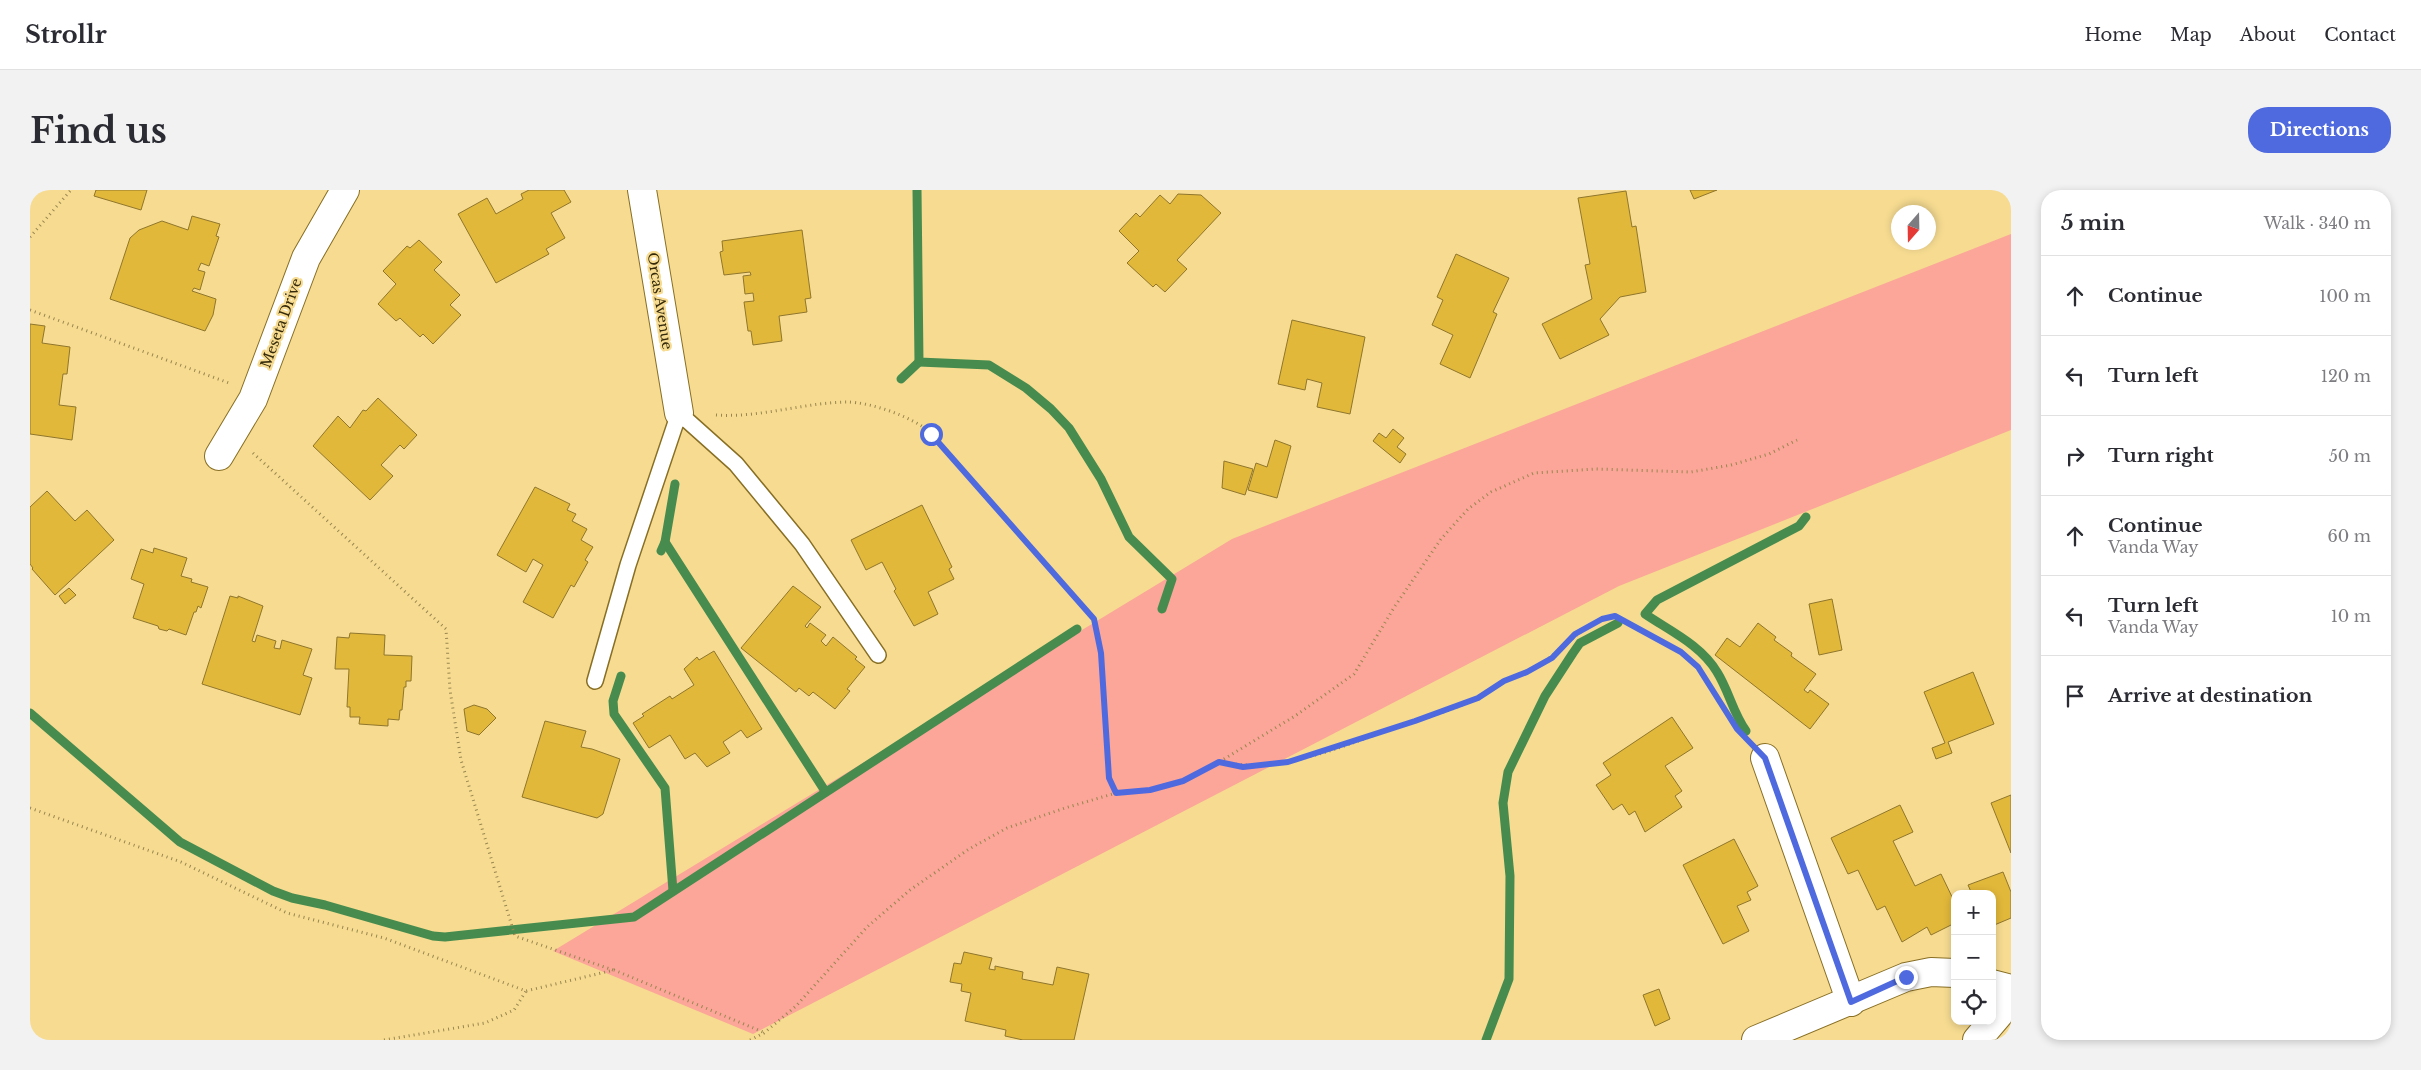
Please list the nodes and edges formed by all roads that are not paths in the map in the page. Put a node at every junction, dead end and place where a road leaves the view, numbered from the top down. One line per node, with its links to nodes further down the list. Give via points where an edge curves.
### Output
1 (344, 190): 4 (street, Meseta Drive, via 306,258 255,393)
2 (642, 190): 3 (street, Orcas Avenue)
3 (679, 413): 5 (lane, via 742,471 802,544); 6 (lane, via 628,565)
4 (225, 445)
5 (878, 655)
6 (595, 681)
7 (1765, 758): 12 (street)
8 (1951, 973): 12 (street, via 1930,972 1906,977)
9 (1996, 985): 10 (street)
10 (2011, 989)
11 (2011, 1000): 14 (street)
12 (1851, 1002): 13 (street)
13 (1756, 1040)
14 (1977, 1040)

